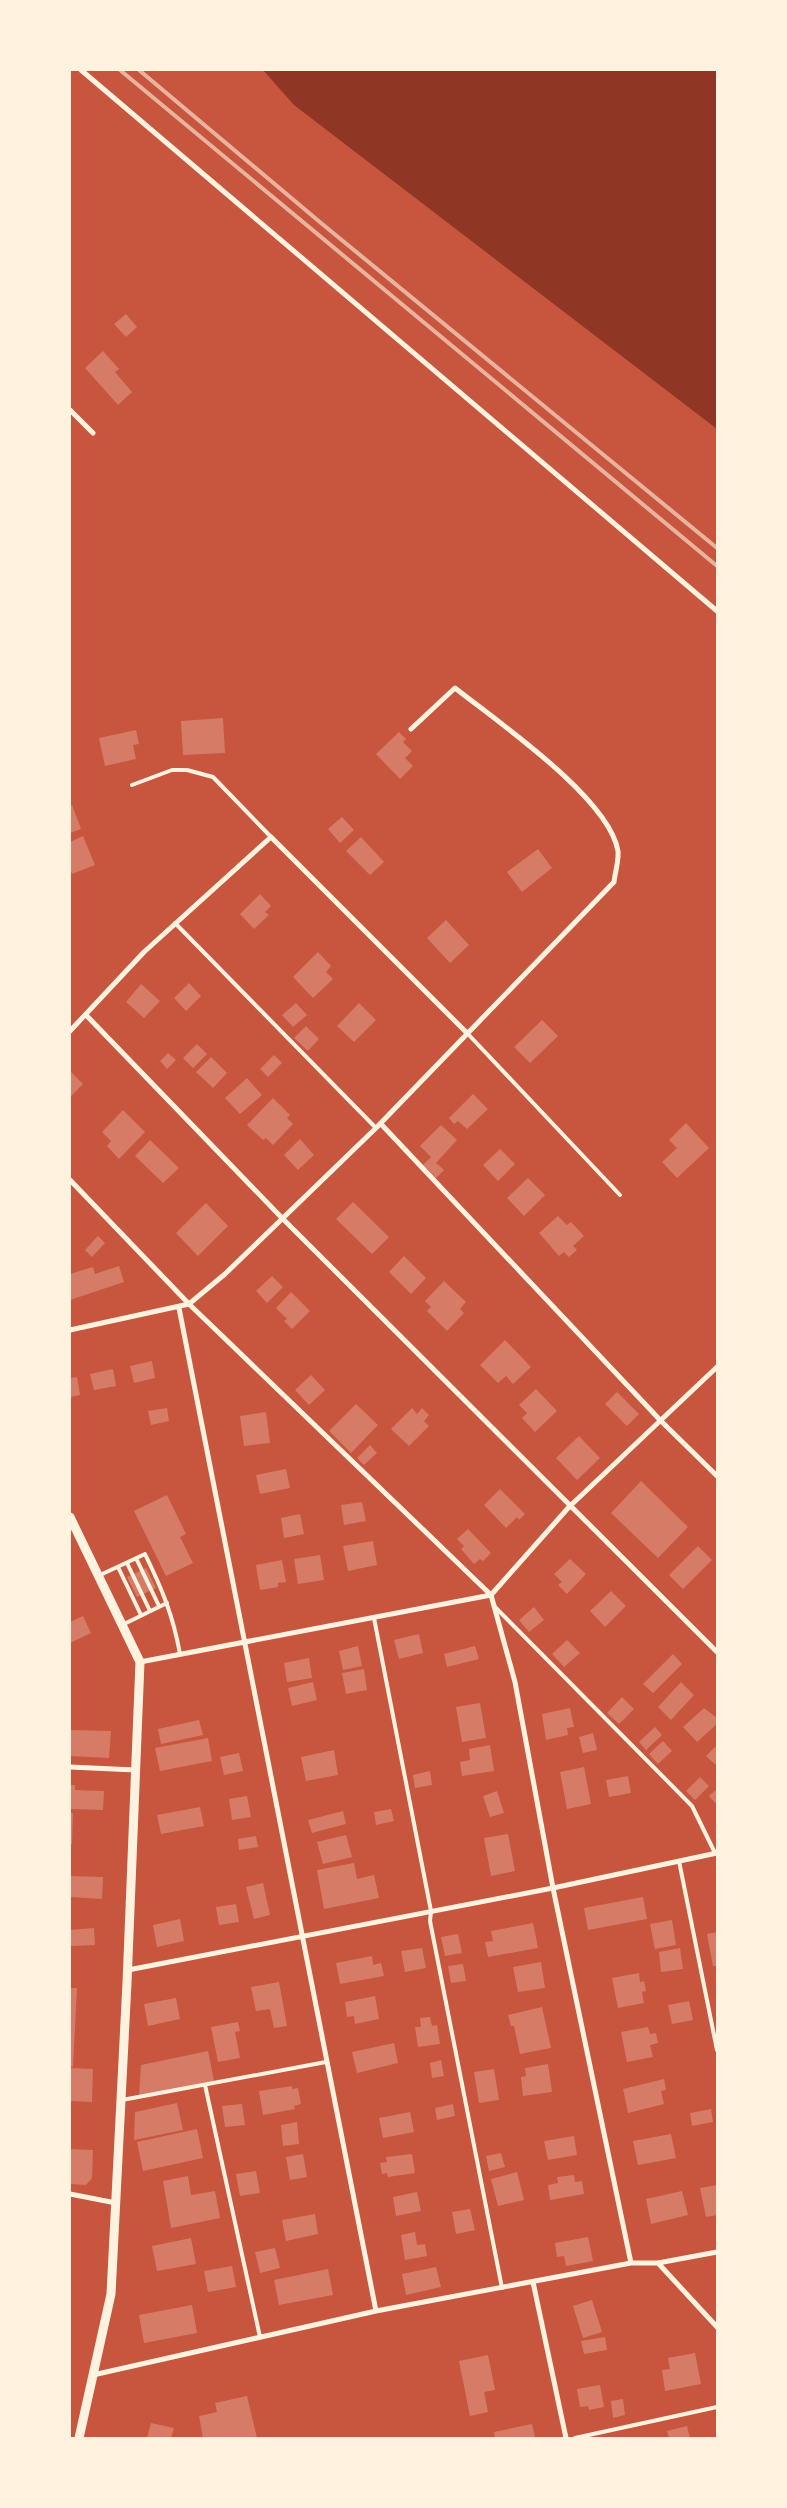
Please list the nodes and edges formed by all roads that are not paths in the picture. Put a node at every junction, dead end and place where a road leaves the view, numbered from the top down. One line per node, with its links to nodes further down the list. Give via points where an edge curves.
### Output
1 (82, 70): 4 (street)
2 (70, 410): 3 (street)
3 (93, 433)
4 (717, 611)
5 (411, 729): 11 (street, via 456,688 567,778 606,822 618,852 614,882)
6 (132, 785): 7 (lane, via 172,770 188,770 213,777)
7 (271, 837): 8 (street); 11 (street)
8 (175, 924): 9 (street, via 144,952); 12 (lane)
9 (86, 1015): 10 (street); 15 (street)
10 (70, 1031)
11 (467, 1033): 12 (street); 14 (lane)
12 (379, 1126): 15 (street); 20 (street)
13 (70, 1180): 16 (street)
14 (620, 1195)
15 (282, 1218): 16 (street, via 226,1274); 22 (street)
16 (189, 1304): 17 (street); 28 (street)
17 (179, 1308): 18 (street); 36 (street)
18 (70, 1330)
19 (717, 1368): 20 (street)
20 (660, 1421): 21 (street); 22 (street)
21 (717, 1476)
22 (569, 1507): 28 (street); 37 (street)
23 (70, 1517): 27 (street)
24 (136, 1558): 25 (lane); 29 (lane, via 145,1554); 30 (lane)
25 (127, 1562): 26 (lane); 32 (lane)
26 (118, 1567): 27 (lane); 33 (lane)
27 (98, 1576): 35 (street)
28 (492, 1595): 31 (street); 34 (street)
29 (167, 1602): 30 (lane); 38 (lane)
30 (159, 1606): 32 (lane)
31 (495, 1606): 42 (lane, via 692,1806); 44 (street, via 515,1682)
32 (150, 1611): 33 (lane)
33 (141, 1615): 35 (lane)
34 (374, 1618): 36 (street); 45 (lane)
35 (122, 1625): 39 (street)
36 (245, 1641): 38 (street); 46 (street)
37 (717, 1652)
38 (180, 1654): 39 (street)
39 (140, 1662): 41 (street)
40 (70, 1767): 41 (street)
41 (135, 1770): 47 (street)
42 (716, 1853): 43 (street)
43 (679, 1861): 44 (street); 48 (lane)
44 (553, 1888): 45 (street); 55 (street)
45 (430, 1911): 46 (street); 58 (lane)
46 (302, 1936): 47 (street); 49 (street)
47 (128, 1970): 51 (street)
48 (717, 2050)
49 (326, 2062): 50 (lane); 59 (street)
50 (205, 2085): 51 (lane); 61 (lane)
51 (122, 2100): 53 (street)
52 (70, 2194): 53 (street)
53 (116, 2203): 62 (street, via 111,2294)
54 (717, 2252): 56 (street)
55 (631, 2262): 56 (street); 57 (street)
56 (658, 2262): 60 (street)
57 (533, 2282): 58 (street); 65 (street)
58 (502, 2288): 59 (street)
59 (376, 2311): 61 (street)
60 (717, 2327)
61 (260, 2337): 62 (street)
62 (93, 2375): 64 (street)
63 (717, 2407): 66 (lane)
64 (79, 2438)
65 (566, 2438)
66 (575, 2438)

